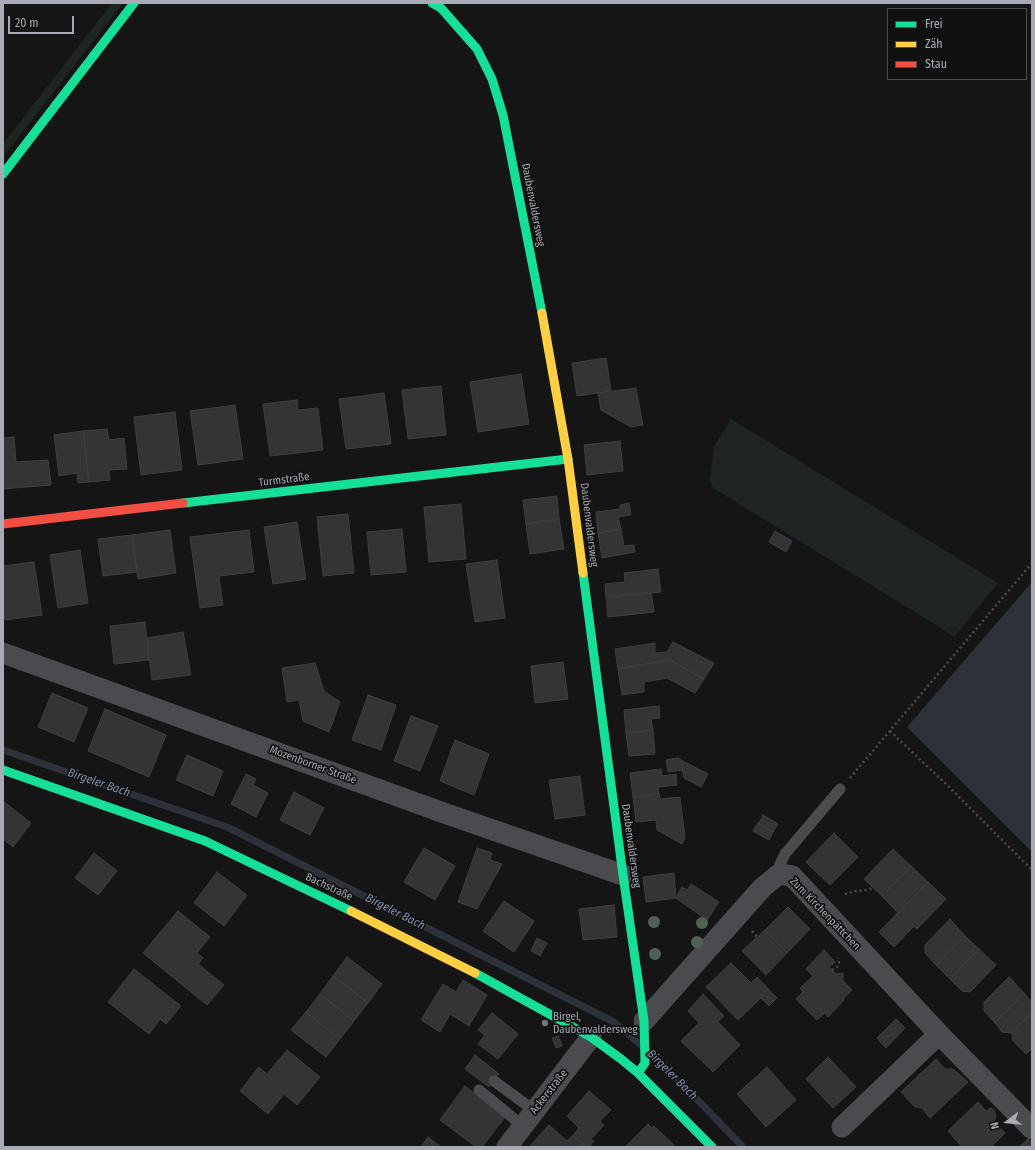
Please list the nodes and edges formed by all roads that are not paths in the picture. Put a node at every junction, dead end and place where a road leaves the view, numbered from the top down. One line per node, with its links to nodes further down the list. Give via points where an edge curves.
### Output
1 (134, 3): 3 (street)
2 (432, 3): 4 (street, Daubenvaldersweg, via 446,13 478,49 492,79 503,115)
3 (3, 174)
4 (568, 459): 5 (street, Turmstraße); 10 (street, Daubenvaldersweg)
5 (3, 524)
6 (3, 653): 10 (street, Mozenborner Straße)
7 (3, 770): 13 (street, Bachstraße, via 205,841 470,970)
8 (840, 789): 9 (lane, via 785,854)
9 (779, 874): 11 (street, Zum Kirchenpättchen, via 762,888); 12 (street, Zum Kirchenpättchen, via 792,876)
10 (623, 875): 11 (street, Daubenvaldersweg)
11 (644, 1028): 14 (street, Daubenvaldersweg, via 645,1063)
12 (939, 1034): 18 (street); 19 (street, Zum Kirchenpättchen)
13 (591, 1037): 14 (street, Bachstraße); 17 (street, Ackerstraße)
14 (638, 1073): 21 (street, Bachstraße)
15 (494, 1080): 17 (lane)
16 (479, 1090): 17 (lane)
17 (529, 1118): 20 (street, Ackerstraße)
18 (842, 1127)
19 (1032, 1128)
20 (507, 1147)
21 (712, 1147)

